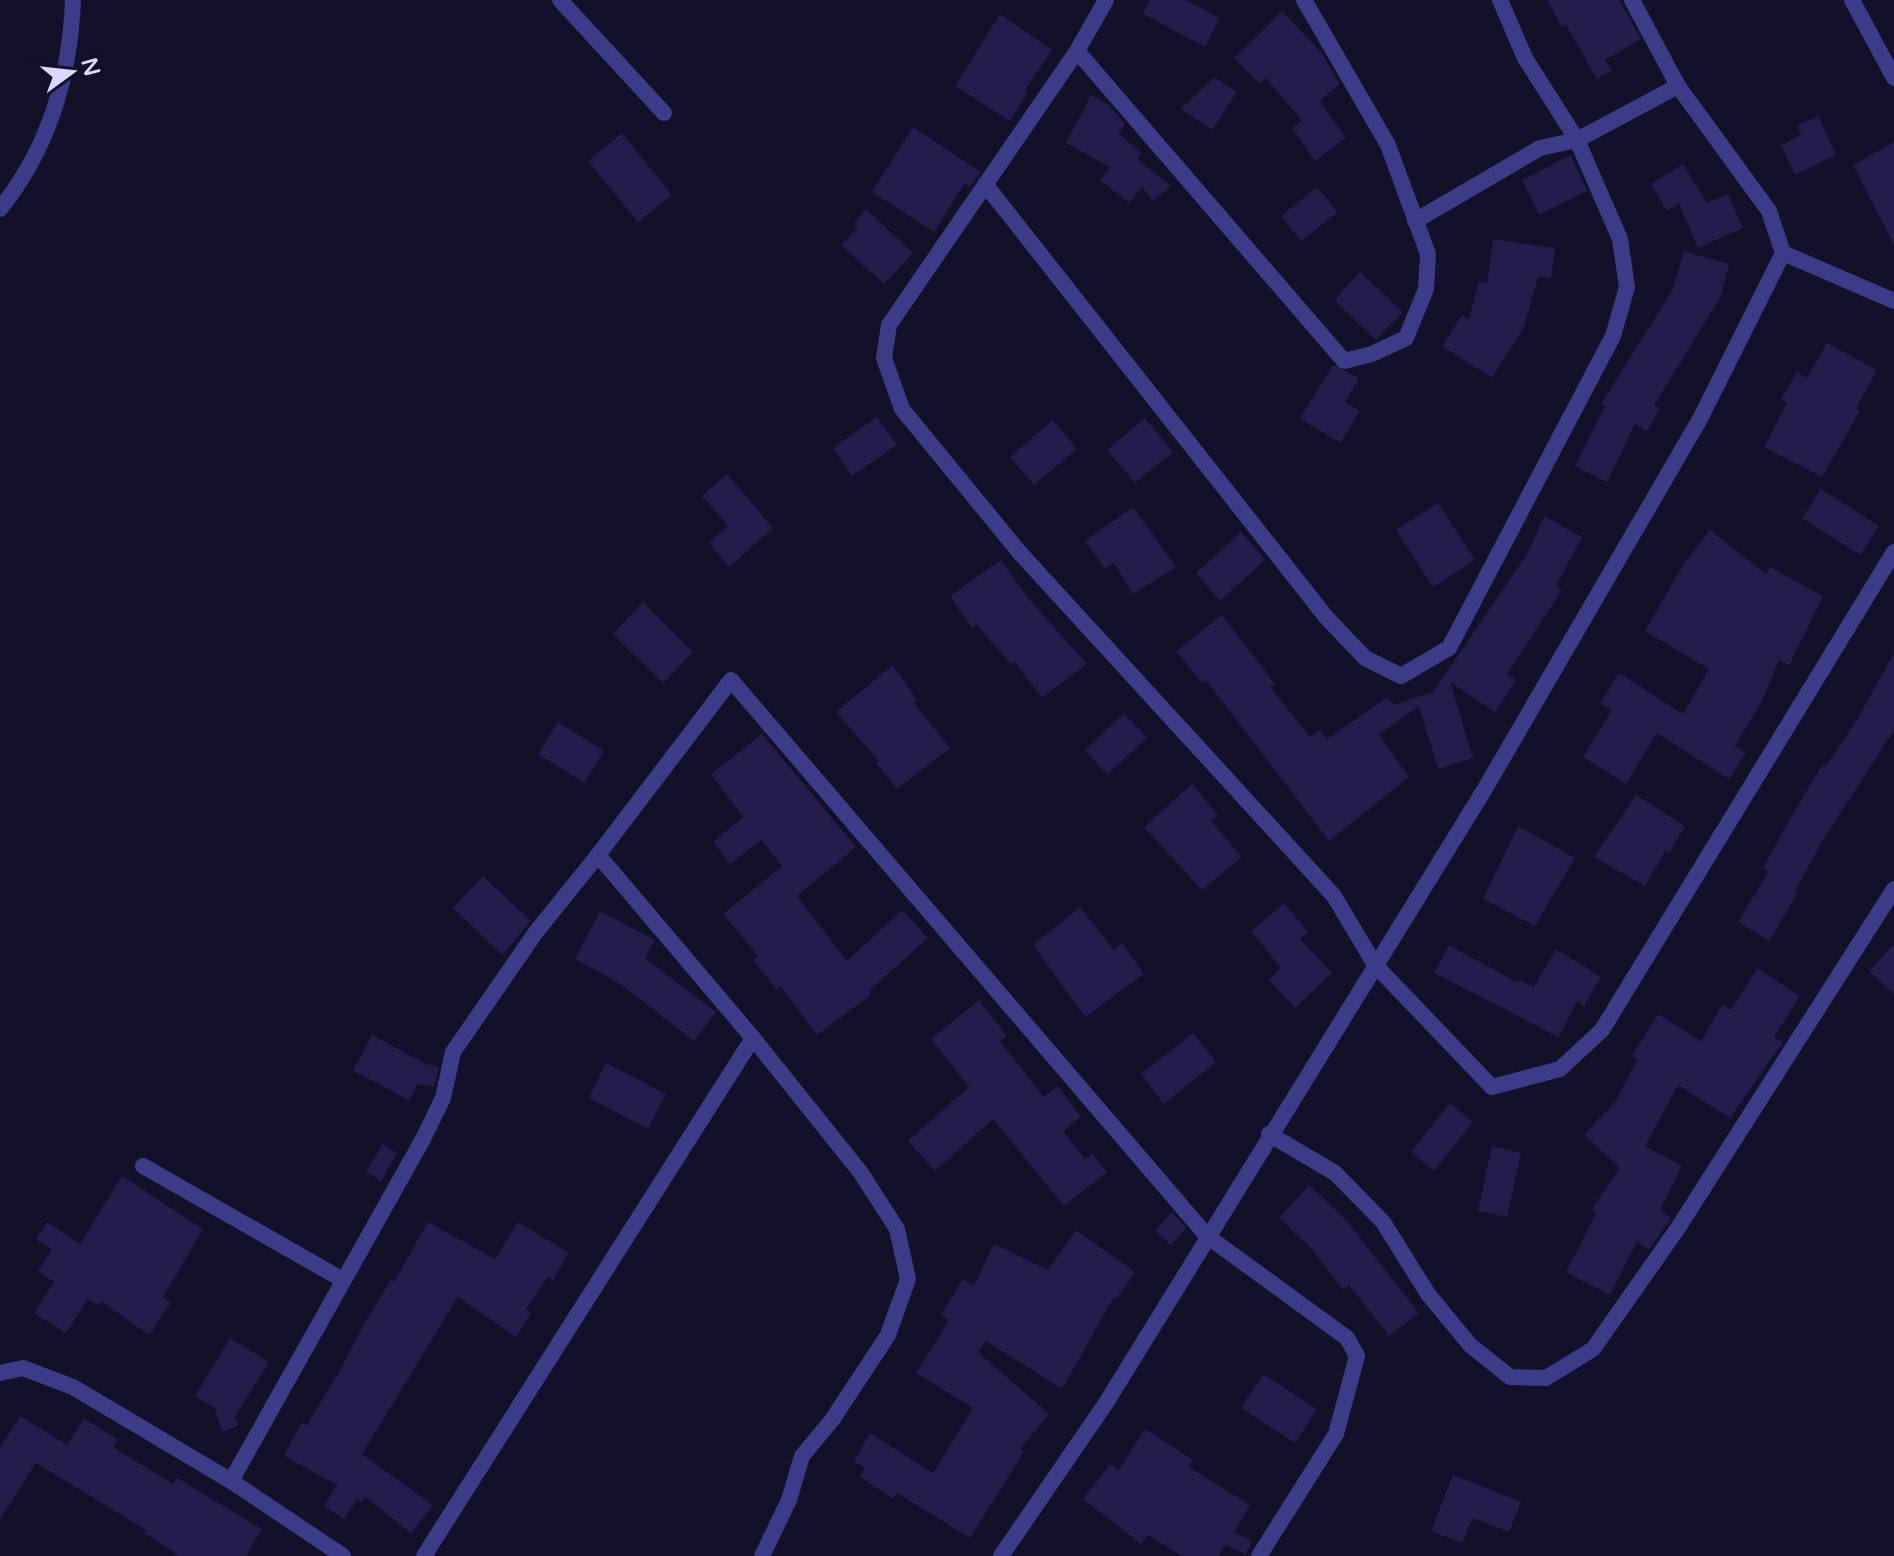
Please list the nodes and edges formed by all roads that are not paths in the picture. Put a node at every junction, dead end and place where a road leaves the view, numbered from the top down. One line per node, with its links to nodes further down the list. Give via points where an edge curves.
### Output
1 (73, 0): 14 (street, via 58,104 25,178)
2 (560, 0): 11 (street)
3 (1106, 0): 8 (street)
4 (1304, 0): 15 (street, via 1388,145)
5 (1500, 0): 12 (street, via 1525,58)
6 (1632, 0): 10 (street)
7 (1852, 0): 9 (street)
8 (1077, 51): 13 (street); 15 (street, via 1344,361 1406,338 1426,289 1428,254)
9 (1894, 78)
10 (1678, 86): 12 (street); 16 (street, via 1769,211)
11 (664, 113)
12 (1577, 140): 13 (street, via 1620,239 1627,287 1613,336 1449,648 1401,676 1365,658 1326,617); 15 (street, via 1540,148)
13 (985, 184): 21 (street, via 889,325 884,358 902,409 1020,553 1334,896)
14 (0, 209)
15 (1415, 221)
16 (1783, 253): 17 (street); 21 (street, via 1693,432 1483,792)
17 (1894, 301)
18 (1894, 552): 21 (street, via 1602,1030 1560,1069 1492,1087)
19 (598, 855): 22 (street); 25 (street, via 731,680); 26 (street, via 536,932 453,1052 443,1098)
20 (1894, 889): 23 (street, via 1678,1228 1602,1337 1593,1349 1546,1378 1510,1377 1470,1345 1428,1294 1383,1222 1335,1173)
21 (1375, 965): 23 (street)
22 (753, 1038): 30 (street); 31 (street, via 869,1184 897,1229 908,1279 888,1335 802,1456 789,1500)
23 (1269, 1134): 25 (street)
24 (143, 1166): 26 (street)
25 (1207, 1236): 32 (street, via 1106,1403); 33 (street, via 1347,1338 1357,1356 1336,1434)
26 (343, 1280): 28 (street)
27 (0, 1373): 28 (street, via 23,1368 73,1387)
28 (231, 1481): 29 (street)
29 (343, 1556)
30 (424, 1556)
31 (762, 1556)
32 (1001, 1556)
33 (1259, 1556)

